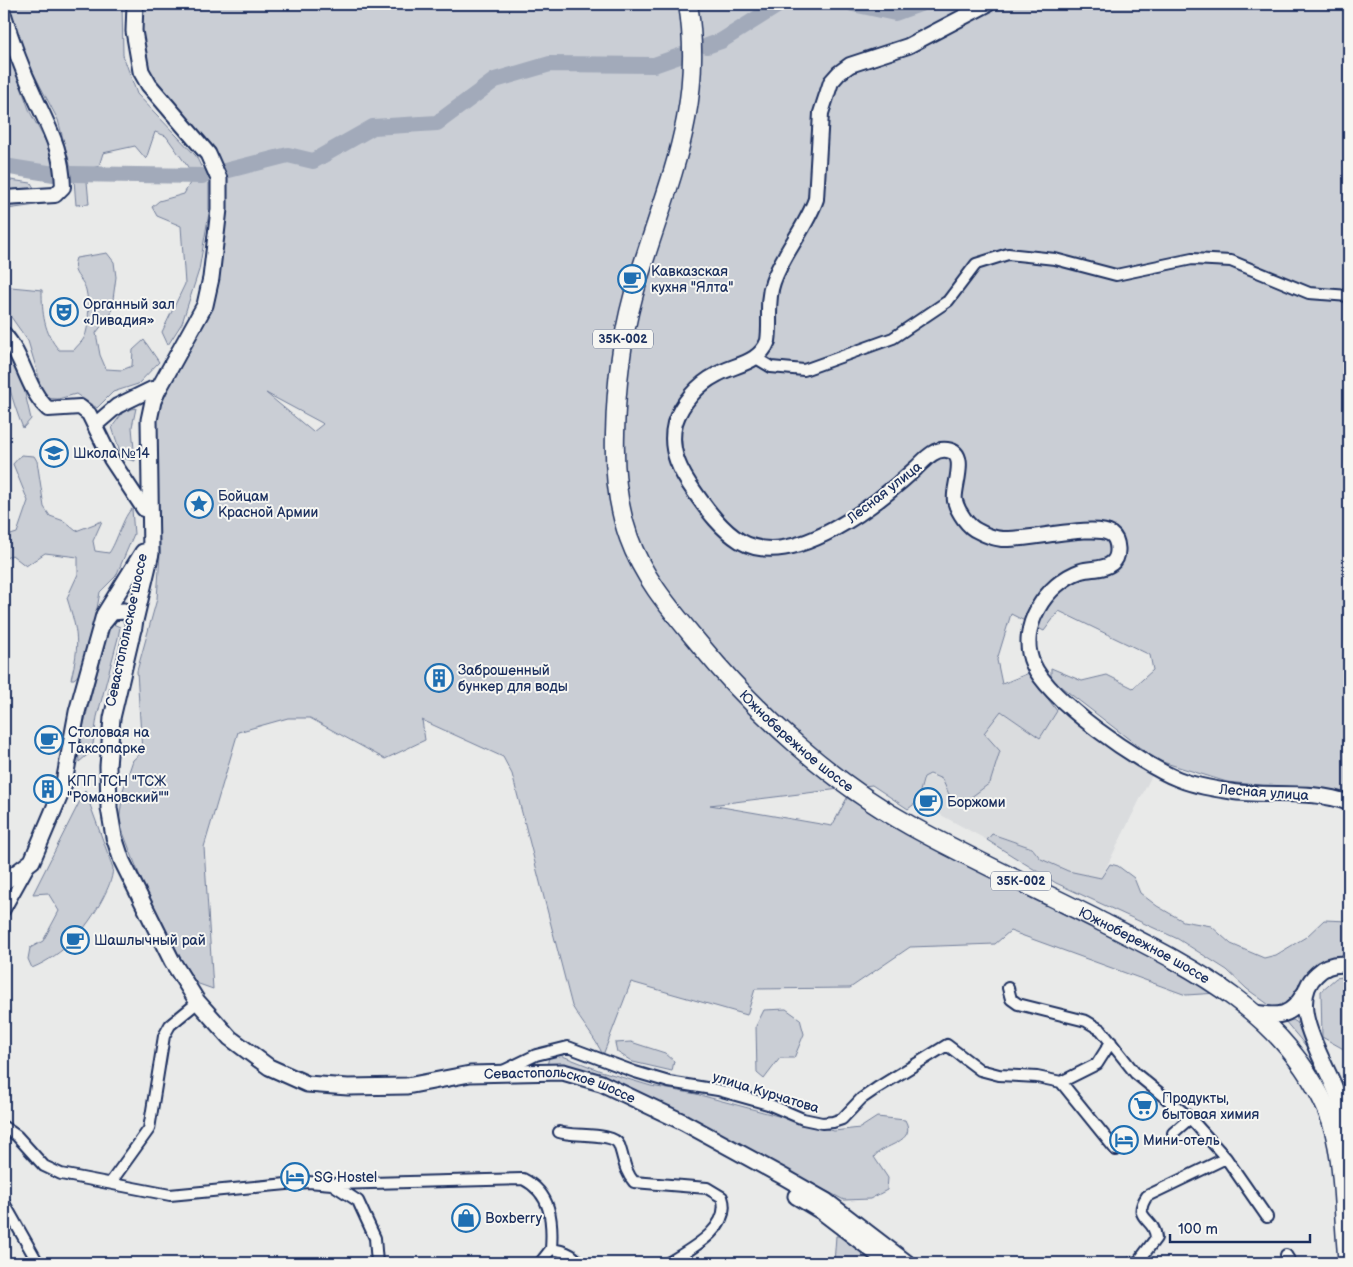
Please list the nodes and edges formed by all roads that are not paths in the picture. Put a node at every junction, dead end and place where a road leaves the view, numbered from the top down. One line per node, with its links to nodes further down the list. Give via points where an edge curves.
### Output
1 (127, 4): 11 (main road, Севастопольское шоссе, via 134,74 203,163 213,214 203,294)
2 (135, 4): 11 (main road, via 134,31 141,71 149,85 208,154 218,179 219,209 205,305)
3 (688, 4): 19 (highway, Южнобережное шоссе / 35К-002, via 694,44 684,138 623,338 614,445 622,517 646,576 731,679 816,761 850,787)
4 (696, 4): 19 (highway, Южнобережное шоссе / 35К-002, via 702,49 700,108 685,170 642,303 629,372 625,446 628,500 634,531 673,602 736,672 821,754)
5 (988, 4): 10 (street, via 908,46 850,65 831,82 821,113 816,199 772,283 768,341)
6 (4, 15): 7 (street, via 33,94 57,144 63,187 55,195)
7 (4, 198)
8 (1349, 296): 10 (street, via 1309,293 1231,261 1192,259 1116,275 1055,259 1008,254 976,264 948,301 893,338 804,370 771,367)
9 (4, 334): 12 (street, via 21,358 38,400 48,408 80,408 89,414)
10 (756, 358): 18 (street, Лесная улица, via 704,382 682,408 674,432 673,449 682,475 708,512 742,542 779,548 806,543 852,518 935,451 952,451 958,458 959,470 954,500 972,529 1001,539 1097,530 1111,534 1116,541 1118,549 1112,564 1069,577 1032,618 1028,648 1033,664 1041,678 1062,699 1145,762 1179,779 1238,792 1314,796)
11 (155, 389): 12 (street, via 117,406); 13 (main road, Севастопольское шоссе, via 144,406 139,431); 14 (main road, via 148,441)
12 (95, 425): 13 (street, via 100,441)
13 (144, 509): 14 (main road, Севастопольское шоссе); 15 (main road, Севастопольское шоссе)
14 (151, 526): 15 (main road)
15 (145, 557): 16 (main road); 17 (main road, Севастопольское шоссе)
16 (103, 621): 17 (main road, via 122,616); 20 (main road, via 77,712 62,788)
17 (132, 623): 26 (main road, Севастопольское шоссе, via 105,738 102,780 108,838 146,924)
18 (1349, 803)
19 (911, 820): 27 (highway, Южнобережное шоссе / 35К-002, via 1206,968 1236,987)
20 (32, 861): 21 (main road); 22 (street)
21 (4, 882)
22 (4, 911)
23 (1349, 965): 25 (main road, via 1326,967 1313,977)
24 (1008, 988): 28 (street, via 1010,999 1018,1004 1086,1020)
25 (1304, 994): 27 (main road, via 1294,1010); 29 (main road, via 1304,1011)
26 (194, 1004): 30 (main road, Севастопольское шоссе, via 228,1045 264,1071 304,1089 346,1095 405,1094); 41 (street, via 170,1025 164,1036 149,1129)
27 (1262, 1014): 31 (highway, Южнобережное шоссе / 35К-002, via 1293,1040)
28 (1111, 1042): 32 (street, via 1097,1064); 33 (street, via 1135,1073)
29 (1316, 1043): 31 (main road); 37 (main road, via 1340,1101)
30 (498, 1076): 32 (street, улица Курчатова, via 536,1055 568,1047 635,1072 669,1082 718,1090 822,1123 842,1120 861,1099 947,1045 980,1070); 51 (main road, Севастопольское шоссе, via 515,1080 563,1080 630,1106 821,1211); 52 (main road, Севастопольское шоссе, via 563,1072 601,1083 634,1098 826,1201)
31 (1316, 1079): 37 (highway, Южнобережное шоссе, via 1332,1096); 54 (highway, Южнобережное шоссе / 35К-002, via 1338,1149)
32 (1061, 1082): 38 (street)
33 (1190, 1118): 36 (street); 39 (street)
34 (4, 1127): 41 (street, via 17,1136 44,1166 82,1180)
35 (559, 1132): 50 (street, via 615,1139 628,1175 634,1182 707,1188 722,1198 724,1213 718,1225 703,1241)
36 (1173, 1134)
37 (1345, 1136): 40 (highway, Южнобережное шоссе)
38 (1116, 1150)
39 (1226, 1158): 44 (street); 53 (street, via 1147,1196 1140,1210 1153,1226 1156,1238 1138,1262)
40 (1349, 1177)
41 (111, 1182): 42 (street, via 170,1195 308,1182)
42 (332, 1184): 45 (street, via 523,1179 536,1186 550,1211); 47 (street, via 358,1201 375,1238)
43 (4, 1203): 46 (street)
44 (1267, 1217)
45 (551, 1249): 48 (street); 49 (street, via 564,1251)
46 (38, 1263)
47 (377, 1263)
48 (540, 1263)
49 (579, 1263)
50 (668, 1263)
51 (889, 1263)
52 (907, 1263)
53 (1132, 1263)
54 (1348, 1263)

